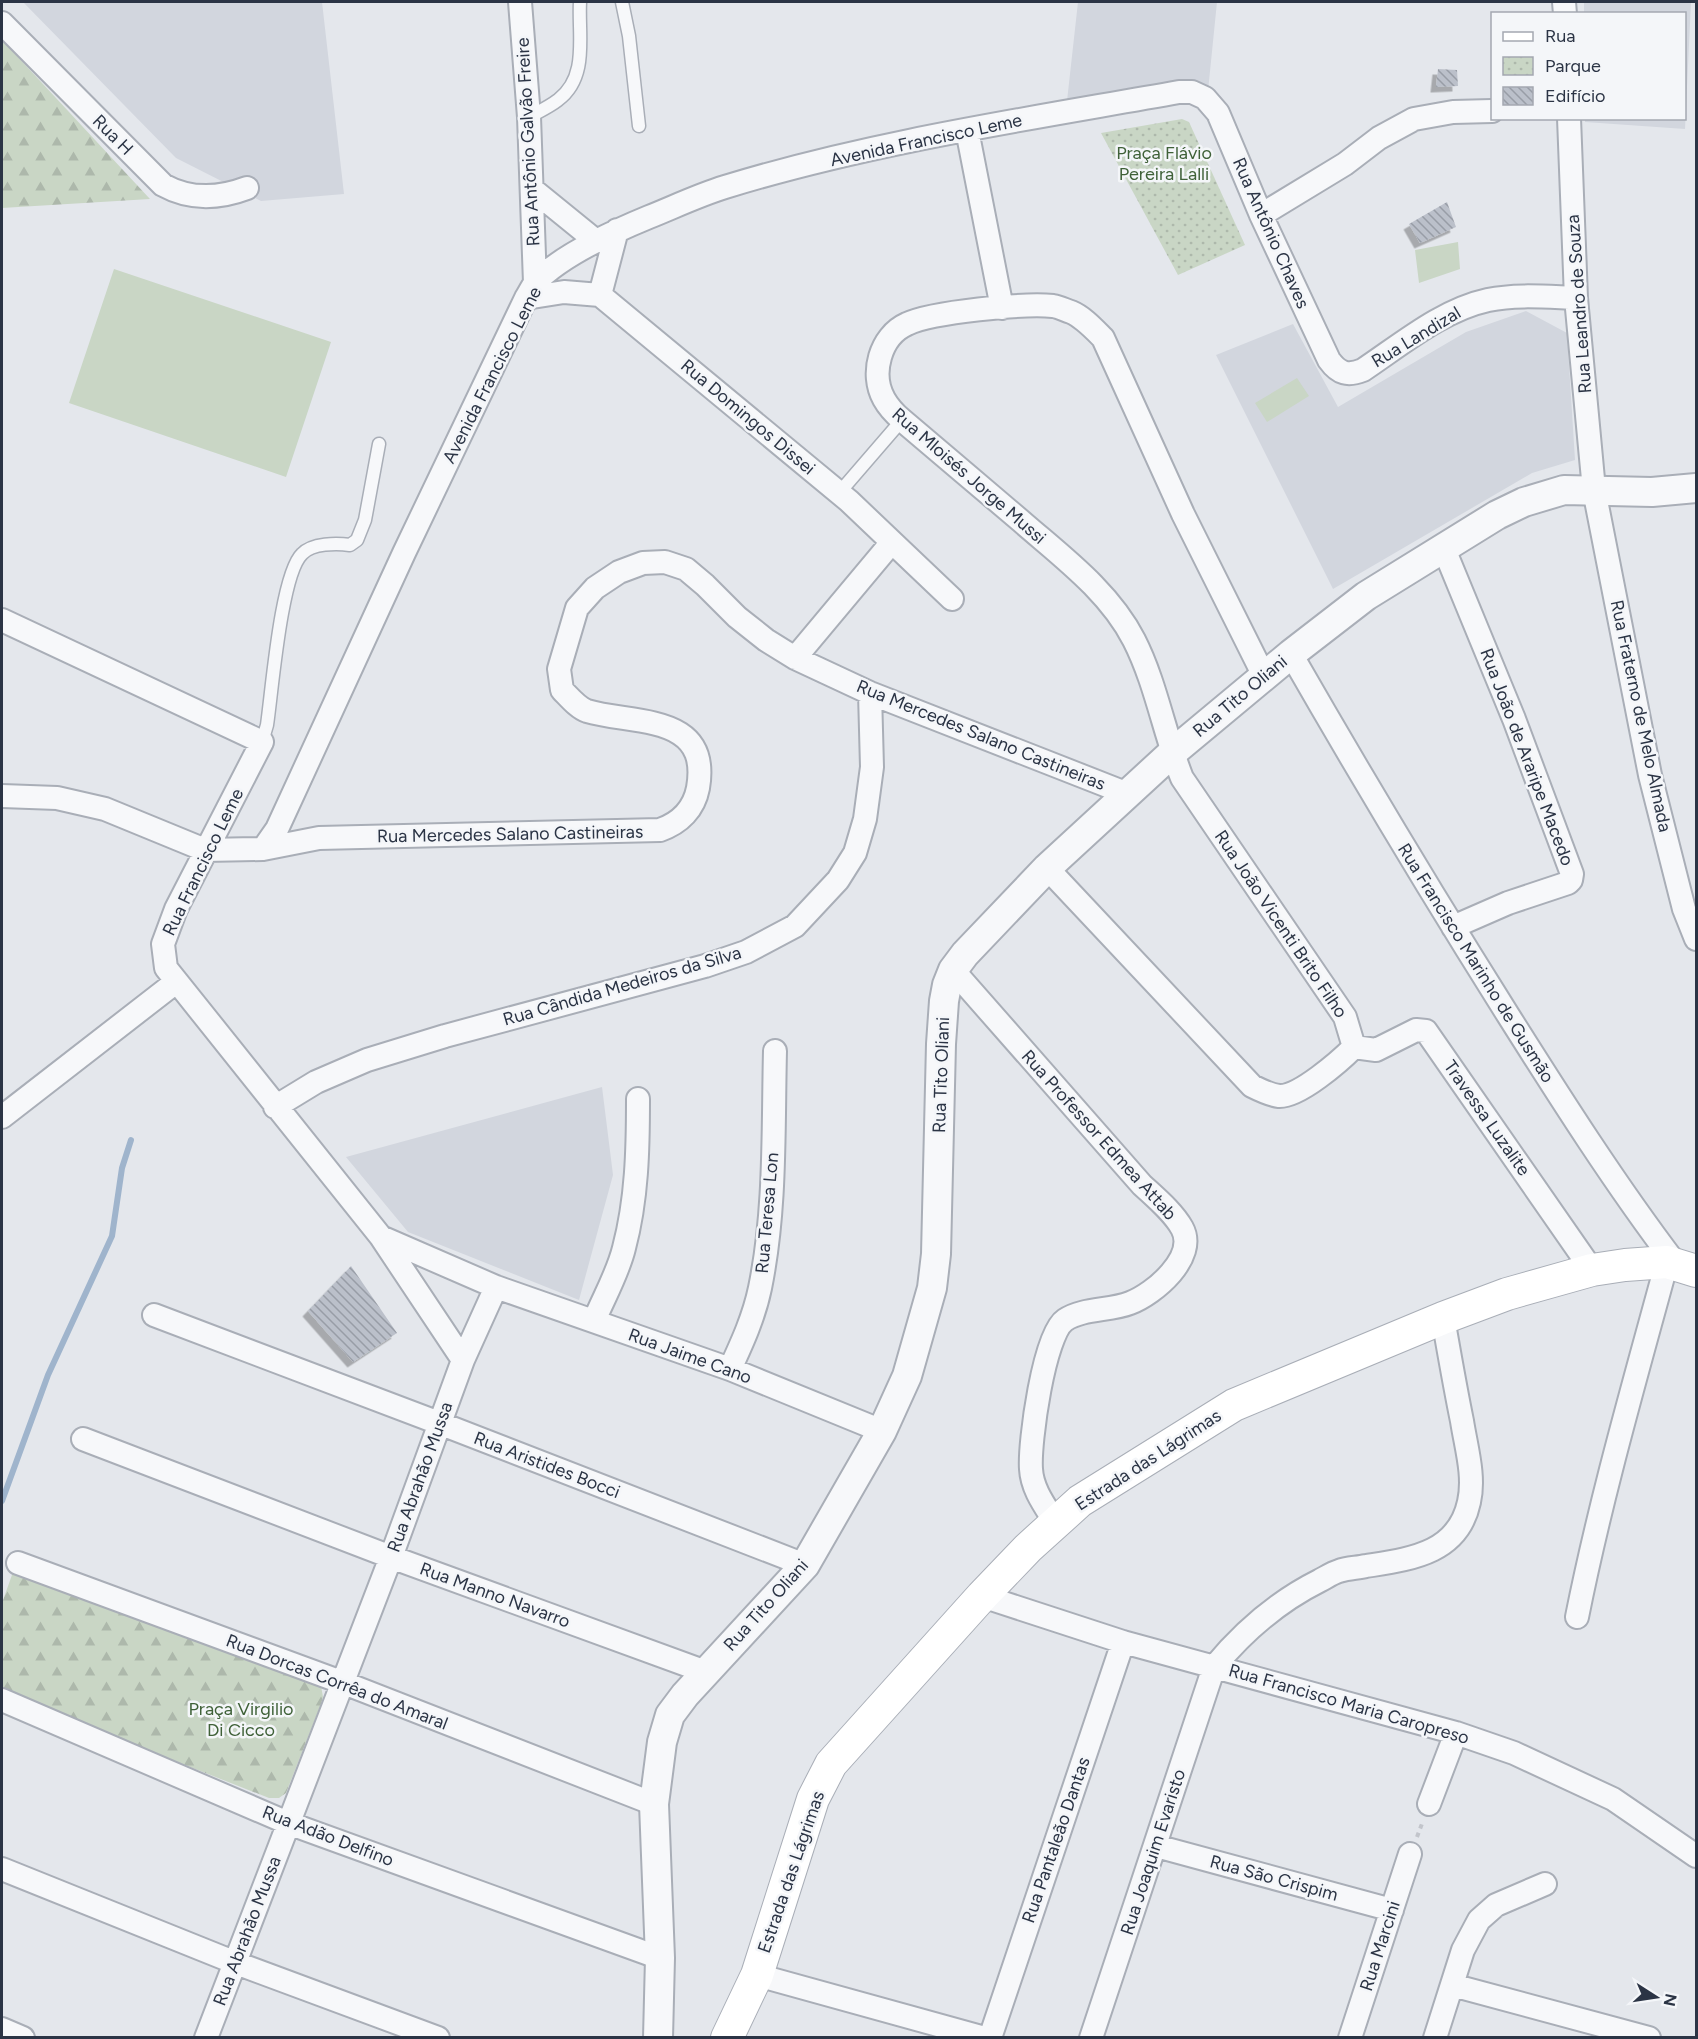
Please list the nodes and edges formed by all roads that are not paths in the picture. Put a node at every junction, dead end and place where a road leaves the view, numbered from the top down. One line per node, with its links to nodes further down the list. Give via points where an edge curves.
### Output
1 (520, 2): 7 (street, Rua Antônio Galvão Freire)
2 (580, 2): 7 (lane, via 580,60 572,84 558,100)
3 (622, 2): 9 (lane)
4 (2, 23): 11 (street, Rua H, via 162,185 176,192 215,197)
5 (1179, 92): 10 (street, Avenida Francisco Leme); 13 (street, Rua Antônio Chaves, via 1205,98 1218,113)
6 (1491, 111): 13 (street, via 1414,119)
7 (529, 117): 12 (street, Rua Antônio Galvão Freire)
8 (1569, 120): 18 (street, Rua Leandro de Souza)
9 (639, 126)
10 (967, 130): 14 (street, Avenida Francisco Leme, via 820,161 723,188); 19 (street)
11 (247, 188)
12 (532, 189): 15 (street); 16 (street, Rua Antônio Galvão Freire)
13 (1261, 215): 20 (street, Rua Antônio Chaves, via 1332,365 1346,374)
14 (617, 230): 15 (street, Avenida Francisco Leme); 17 (street)
15 (596, 241): 16 (street, Avenida Francisco Leme, via 558,265)
16 (531, 291): 17 (street); 38 (street, Avenida Francisco Leme, via 277,829)
17 (600, 295): 25 (street, Rua Domingos Dissei)
18 (1576, 298): 20 (street, Rua Landizal, via 1527,296 1467,306 1446,315); 24 (street, Rua Leandro de Souza)
19 (1002, 308): 21 (street, Rua Mloisés Jorge Mussi, via 923,318 905,324 893,334 880,356 878,377 883,398); 32 (street, Rua Mloisés Jorge Mussi, via 1054,306 1088,323 1102,338 1183,514)
20 (1363, 370)
21 (902, 420): 25 (lane); 35 (street, Rua Mloisés Jorge Mussi, via 1068,561 1108,602 1133,639 1147,671)
22 (379, 444): 34 (lane, via 365,520 357,540 350,545 333,543 303,552 288,579)
23 (1696, 488): 24 (street, Rua Tito Oliani, via 1652,492)
24 (1594, 490): 27 (street, Rua Tito Oliani, via 1564,490 1524,502); 42 (street, Rua Fraterno de Melo Almada, via 1650,775 1684,909)
25 (839, 493): 26 (street, Rua Domingos Dissei)
26 (892, 542): 28 (street, Rua Domingos Dissei); 31 (street)
27 (1444, 549): 30 (street, Rua Tito Oliani, via 1366,596); 41 (street, Rua João de Araripe Macedo, via 1572,874 1568,883)
28 (952, 599)
29 (2, 620): 34 (street)
30 (1291, 654): 32 (street, Rua Tito Oliani); 41 (street, Rua Francisco Marinho de Gusmão)
31 (795, 658): 33 (street, Rua Mercedes Salano Castineiras); 38 (street, Rua Mercedes Salano Castineiras, via 737,617 686,569 665,562 644,563 619,572 595,588 577,608 559,669 562,690 585,711 653,723 679,732 693,745 700,779 696,799 674,825 660,831 640,832 319,838)
32 (1264, 676): 35 (street, Rua Tito Oliani)
33 (870, 693): 36 (street, Rua Mercedes Salano Castineiras); 48 (street, Rua Cândida Medeiros da Silva, via 872,767 866,819 855,853 838,880 795,926 746,952 705,966 367,1060 316,1082)
34 (262, 742): 39 (street, Rua Francisco Leme)
35 (1172, 753): 36 (street, Rua Tito Oliani); 45 (street, Rua João Vicenti Brito Filho, via 1182,778 1345,1017)
36 (1128, 794): 40 (street, Rua Tito Oliani)
37 (2, 796): 39 (street, via 57,798 105,809)
38 (263, 849): 39 (street, Rua Mercedes Salano Castineiras)
39 (205, 850): 44 (street, Rua Francisco Leme, via 166,934 163,957)
40 (1047, 868): 43 (street, Rua Tito Oliani); 45 (street, via 1260,1091 1280,1096 1293,1093)
41 (1453, 927): 51 (street, Rua Francisco Marinho de Gusmão, via 1633,1207)
42 (1696, 939)
43 (953, 970): 60 (street, Rua Tito Oliani, via 943,1012 932,1288 907,1376); 62 (street, Rua Professor Edmea Attab, via 1172,1215 1185,1235 1182,1257 1150,1293 1130,1304 1073,1316 1063,1322 1050,1342 1038,1397 1031,1469 1034,1483)
44 (176, 982): 48 (street); 49 (street)
45 (1354, 1047): 52 (street, Travessa Luzalite, via 1376,1050 1416,1030 1426,1030)
46 (775, 1051): 58 (street, Rua Teresa Lon, via 766,1253 748,1330)
47 (638, 1099): 56 (street, via 635,1191 624,1250)
48 (275, 1107): 50 (street)
49 (4, 1111)
50 (381, 1237): 53 (street, Rua Jaime Cano); 57 (street)
51 (1679, 1265): 52 (main road, Estrada das Lágrimas); 67 (street, via 1613,1459)
52 (1592, 1270): 55 (main road, Estrada das Lágrimas, via 1507,1294)
53 (496, 1287): 56 (street, Rua Jaime Cano); 57 (street, Rua Abrahão Mussa)
54 (154, 1315): 59 (street, Rua Aristides Bocci)
55 (1443, 1318): 62 (main road, Estrada das Lágrimas, via 1234,1405 1080,1501); 69 (street, via 1470,1470 1470,1501 1459,1527 1437,1549 1420,1556 1339,1571 1309,1586 1234,1642)
56 (594, 1321): 58 (street, Rua Jaime Cano)
57 (463, 1360): 59 (street, Rua Abrahão Mussa)
58 (729, 1369): 60 (street, Rua Jaime Cano)
59 (439, 1423): 63 (street, Rua Abrahão Mussa); 65 (street, Rua Aristides Bocci)
60 (882, 1431): 65 (street, Rua Tito Oliani)
61 (83, 1439): 63 (street, Rua Manno Navarro)
62 (1055, 1522): 66 (main road, Estrada das Lágrimas)
63 (391, 1557): 70 (street, Rua Manno Navarro); 71 (street, Rua Abrahão Mussa)
64 (18, 1563): 71 (street, Rua Dorcas Corrêa do Amaral)
65 (805, 1565): 70 (street, Rua Tito Oliani)
66 (982, 1596): 68 (street, Rua Francisco Maria Caropreso); 85 (main road, Estrada das Lágrimas, via 831,1764 813,1799)
67 (1578, 1617)
68 (1123, 1642): 69 (street, Rua Francisco Maria Caropreso); 93 (street, Rua Pantaleão Dantas)
69 (1214, 1667): 73 (street, Rua Francisco Maria Caropreso); 77 (street, Rua Joaquim Evaristo)
70 (706, 1672): 74 (street, Rua Tito Oliani, via 670,1715 662,1742)
71 (344, 1683): 74 (street, Rua Dorcas Corrêa do Amaral); 76 (street, Rua Abrahão Mussa)
72 (2, 1700): 76 (street, Rua Adão Delfino)
73 (1456, 1733): 75 (street); 79 (street, Rua Francisco Maria Caropreso, via 1514,1753 1613,1798)
74 (654, 1804): 83 (street, Rua Tito Oliani)
75 (1429, 1804)
76 (288, 1823): 83 (street, Rua Adão Delfino); 84 (street, Rua Abrahão Mussa)
77 (1155, 1846): 82 (street, Rua São Crispim); 94 (street, Rua Joaquim Evaristo)
78 (1410, 1854): 82 (street, Rua Marcini)
79 (1696, 1856)
80 (2, 1869): 84 (street)
81 (1545, 1884): 86 (street, via 1496,1905 1479,1920 1463,1950)
82 (1392, 1910): 95 (street, Rua Marcini)
83 (660, 1958): 88 (street, Rua Tito Oliani)
84 (236, 1963): 90 (street, Rua Abrahão Mussa); 91 (street)
85 (757, 1975): 92 (main road, Estrada das Lágrimas); 93 (street)
86 (1452, 1985): 96 (street); 97 (street)
87 (2, 2029): 89 (street)
88 (657, 2030)
89 (23, 2037)
90 (206, 2037)
91 (438, 2037)
92 (728, 2037)
93 (987, 2037)
94 (1091, 2037)
95 (1350, 2037)
96 (1436, 2037)
97 (1649, 2037)

